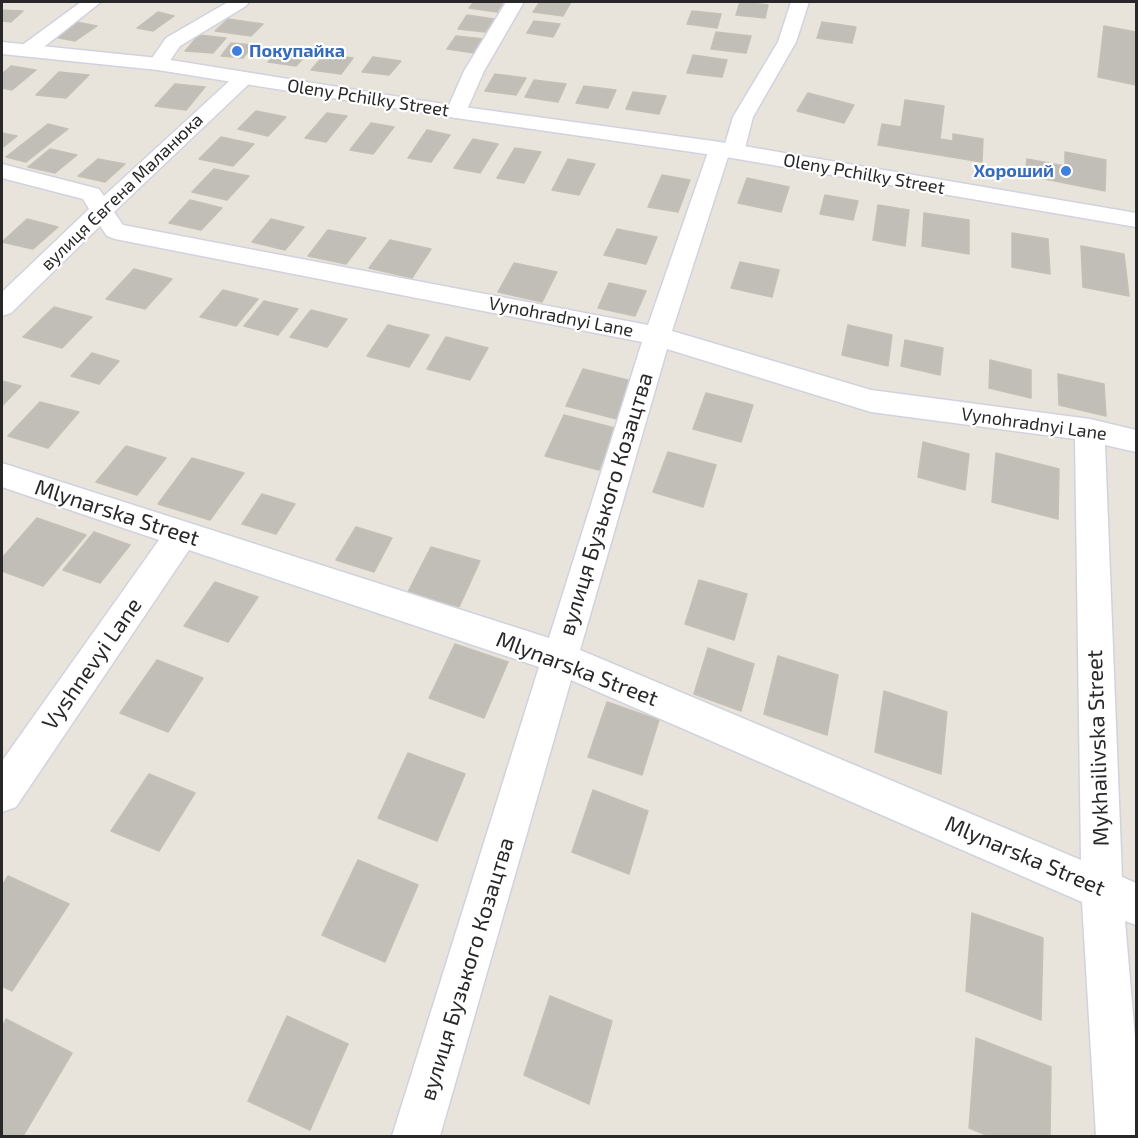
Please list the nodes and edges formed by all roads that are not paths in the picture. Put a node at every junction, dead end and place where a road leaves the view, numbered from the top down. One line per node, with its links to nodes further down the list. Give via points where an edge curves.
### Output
1 (92, 2): 6 (street)
2 (240, 2): 7 (street, via 173,42)
3 (515, 2): 9 (street, via 474,71)
4 (797, 2): 10 (street, via 787,42)
5 (2, 48): 6 (street, Oleny Pchilky Street)
6 (28, 50): 7 (street, Oleny Pchilky Street)
7 (158, 64): 8 (street, Oleny Pchilky Street)
8 (244, 78): 9 (street, Oleny Pchilky Street); 12 (street, вулиця Євгена Маланюка)
9 (456, 112): 10 (street, Oleny Pchilky Street)
10 (726, 151): 13 (street, Oleny Pchilky Street); 15 (street, вулиця Бузького Козацтва)
11 (2, 171): 12 (street, Vynohradnyi Lane, via 91,194)
12 (102, 211): 14 (street, вулиця Євгена Маланюка); 15 (street, Vynohradnyi Lane, via 114,231)
13 (1137, 220)
14 (2, 307)
15 (657, 336): 16 (street, Vynohradnyi Lane, via 871,401); 20 (street, вулиця Бузького Козацтва)
16 (1090, 430): 17 (street, Vynohradnyi Lane); 22 (street, Mykhailivska Street)
17 (1137, 441)
18 (2, 476): 19 (street, Mlynarska Street)
19 (182, 534): 20 (street, Mlynarska Street); 21 (street, Vyshnevyi Lane)
20 (560, 658): 22 (street, Mlynarska Street); 24 (street, вулиця Бузького Козацтва)
21 (2, 793)
22 (1102, 889): 23 (street, Mlynarska Street); 25 (street, Mykhailivska Street)
23 (1137, 904)
24 (416, 1137)
25 (1120, 1137)

